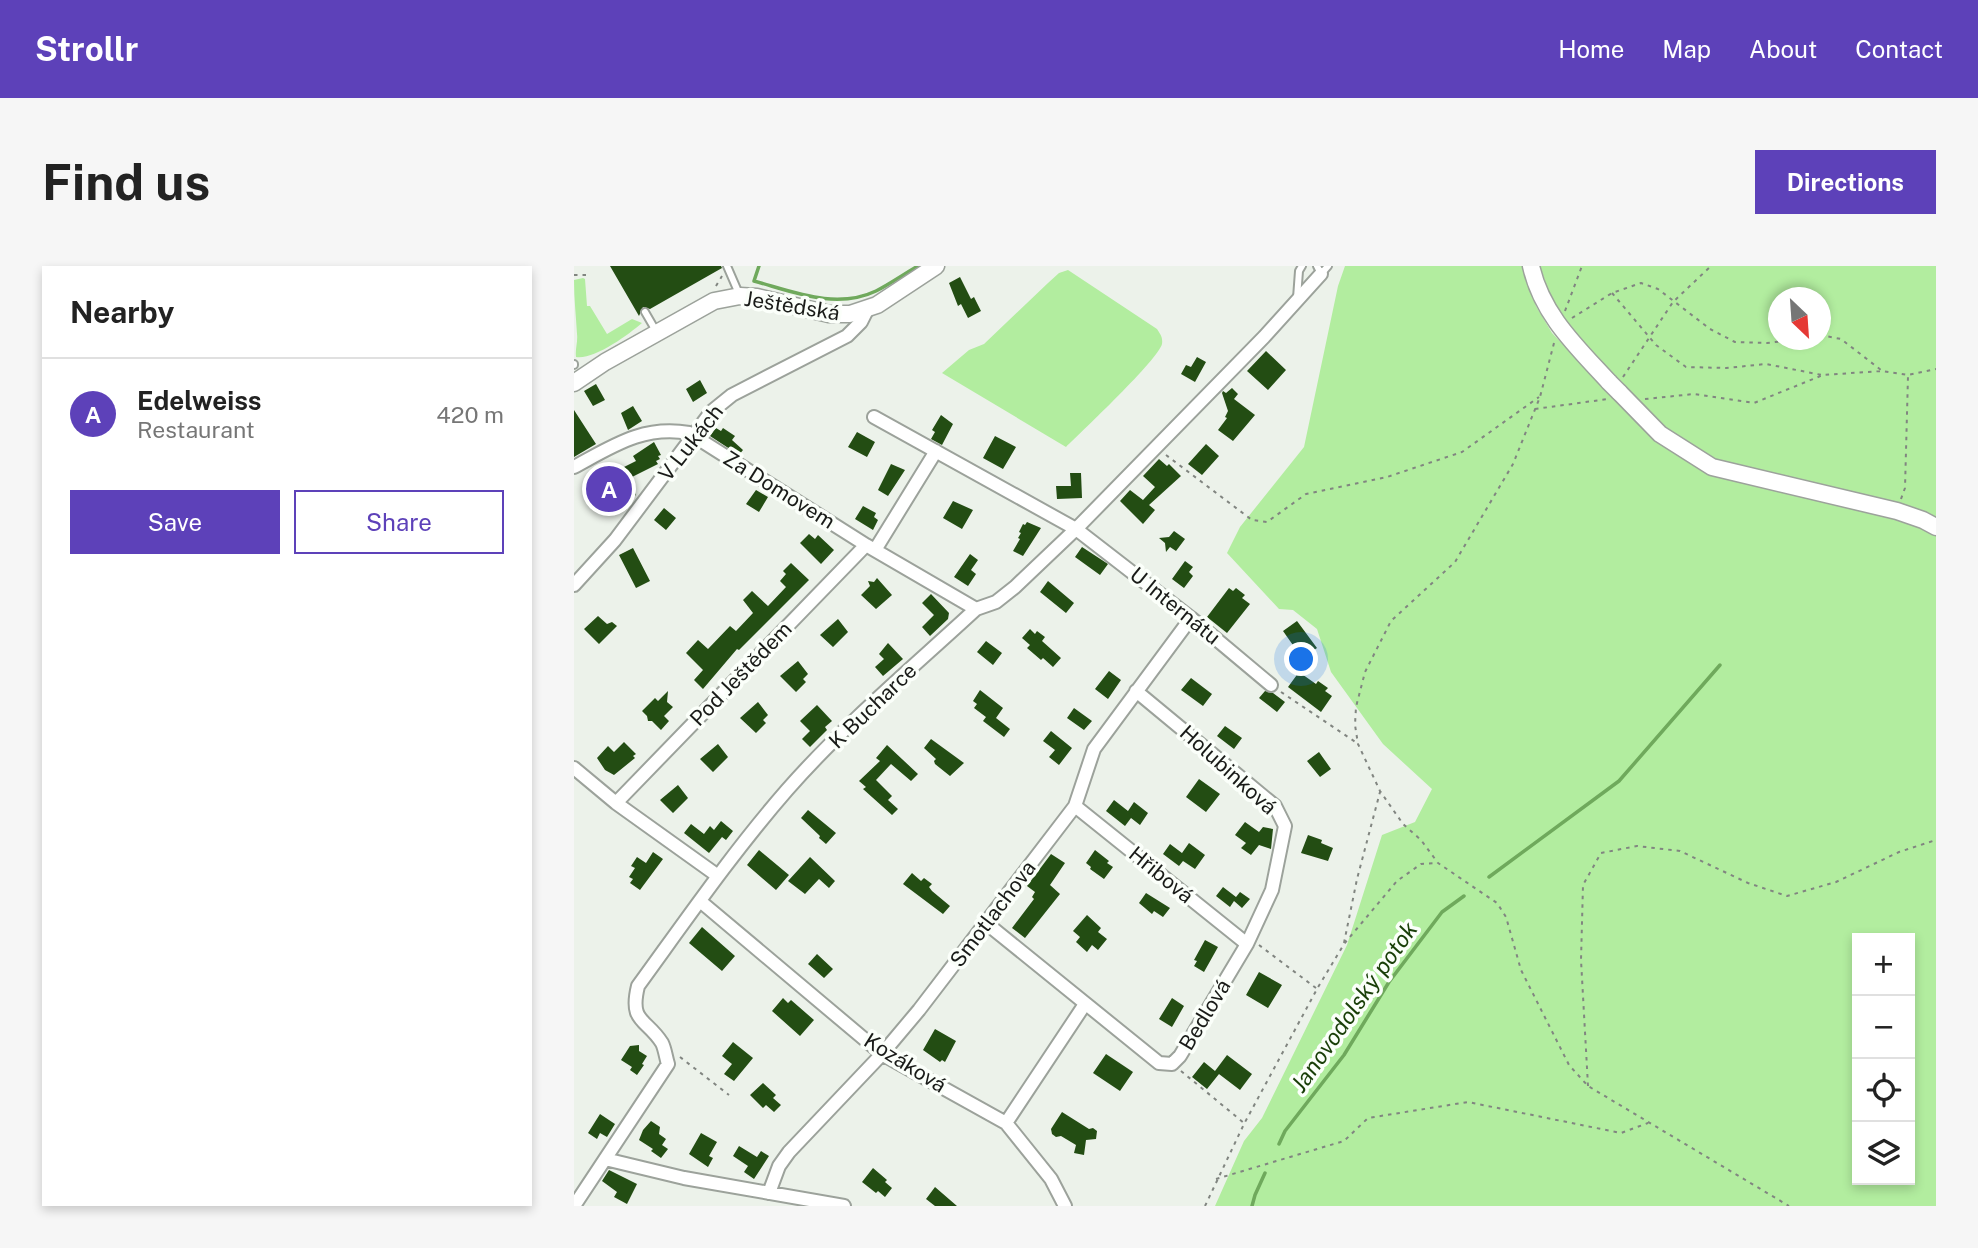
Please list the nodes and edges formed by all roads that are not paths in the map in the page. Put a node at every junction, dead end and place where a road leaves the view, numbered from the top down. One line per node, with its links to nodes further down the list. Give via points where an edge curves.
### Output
1 (727, 266): 6 (lane)
2 (936, 266): 8 (street, Ještědská)
3 (1302, 266): 7 (lane)
4 (1531, 266): 16 (street, via 1559,328 1660,435 1712,467 1896,511)
5 (1322, 269): 7 (street, K Bucharce)
6 (740, 296): 8 (street, Ještědská, via 829,314); 10 (street, Ještědská, via 714,301)
7 (1297, 300): 17 (street, K Bucharce)
8 (867, 310): 13 (street, V Lukách, via 847,336 732,395 711,412)
9 (645, 312): 10 (lane)
10 (657, 333): 11 (street, Ještědská)
11 (574, 383)
12 (874, 416): 14 (street, U Internátu)
13 (694, 435): 15 (street, Za Domovem, via 670,430 648,433); 18 (street, Za Domovem); 19 (street, V Lukách, via 615,540)
14 (936, 451): 17 (street, U Internátu); 18 (street, Pod Ještědem)
15 (574, 467)
16 (1936, 527)
17 (1076, 529): 20 (street, K Bucharce, via 1015,587 996,602); 21 (street, U Internátu)
18 (871, 548): 20 (street, Za Domovem); 25 (street, Pod Ještědem)
19 (574, 585)
20 (976, 609): 27 (street, K Bucharce, via 787,790)
21 (1191, 618): 22 (street, U Internátu); 23 (street, Smotlachova)
22 (1271, 685)
23 (1136, 691): 26 (street, Smotlachova, via 1094,749); 30 (street, Holubinková, via 1275,806 1285,826 1272,890)
24 (574, 768): 25 (street)
25 (616, 803): 27 (street)
26 (1075, 806): 29 (street, Smotlachova); 30 (street, Hřibová)
27 (718, 876): 28 (street, K Bucharce)
28 (700, 901): 32 (street, Kozáková); 34 (street, K Bucharce, via 638,986 634,1002 639,1019 663,1044 667,1064)
29 (986, 923): 31 (street, Bedlová); 32 (street, Smotlachova)
30 (1247, 944): 31 (street, Bedlová, via 1172,1064 1159,1063)
31 (1086, 1004): 33 (street)
32 (882, 1054): 33 (street, Kozáková); 35 (street, Smotlachova, via 789,1152)
33 (1006, 1123): 38 (street, Kozáková, via 1051,1180)
34 (604, 1159): 35 (street); 36 (street)
35 (769, 1193): 37 (street)
36 (574, 1206)
37 (844, 1206)
38 (1065, 1206)

